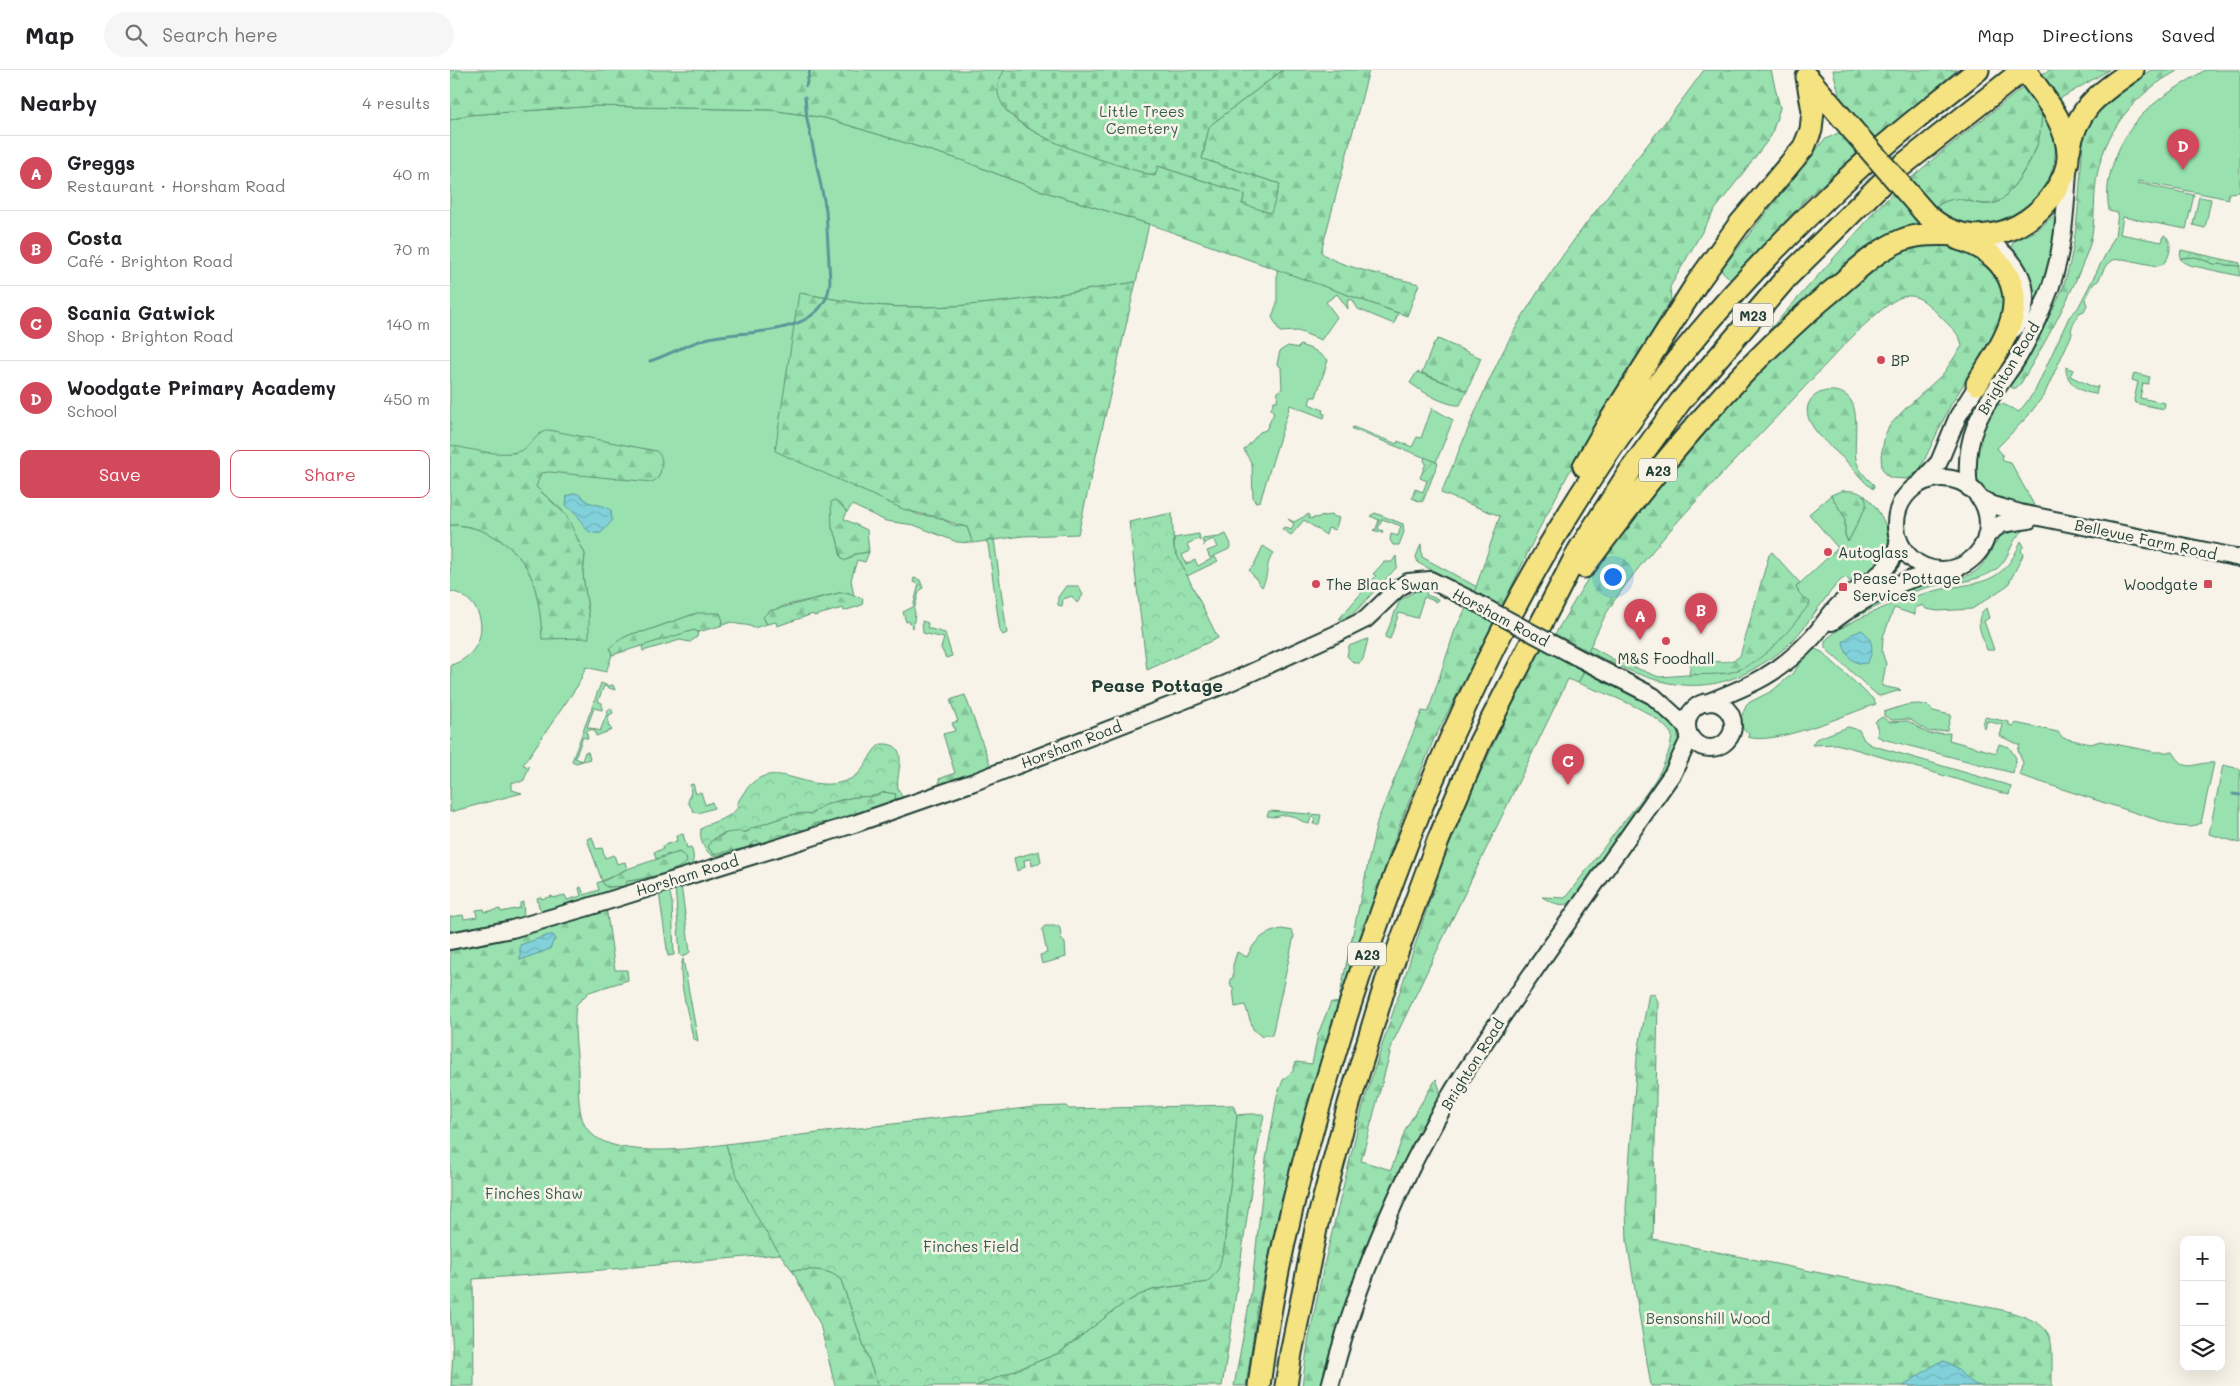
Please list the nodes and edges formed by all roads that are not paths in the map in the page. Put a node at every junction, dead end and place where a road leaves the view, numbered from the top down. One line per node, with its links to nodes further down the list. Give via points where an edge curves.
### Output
1 (1978, 70): 14 (highway, M23, via 1842,183 1745,282 1632,420)
2 (2024, 70): 5 (highway, via 2063,129); 17 (highway, M23, via 1890,175 1788,276 1734,336 1630,471 1579,550)
3 (2133, 70): 5 (highway, via 2101,93 2081,114 2074,127)
4 (1803, 72): 7 (highway, bridge, via 1925,213 1942,225); 14 (highway, A23, via 1813,100 1813,120 1804,147 1724,244 1654,348 1585,466)
5 (2068, 158): 7 (highway, via 2058,186 2034,217 2010,230); 10 (street, Brighton Road, via 2063,230 2052,283 2015,362 1975,424 1966,468)
6 (1929, 235): 7 (highway, A23); 8 (highway, A23, via 1964,241 1982,249 2001,266 2012,286 2015,302 2011,322); 17 (highway, A23, via 1906,238 1879,252 1784,335 1629,504 1578,575)
7 (1974, 235): 8 (street, Brighton Road, via 1994,245 2009,258 2026,297 2020,321)
8 (1978, 384): 9 (street, Brighton Road, via 1958,416 1939,462)
9 (1920, 483): 10 (street, via 1945,479); 13 (street, via 1904,495 1898,508)
10 (1973, 492): 11 (street, Bellevue Farm Road, via 2001,508); 12 (street, via 1987,518)
11 (2051, 520): 12 (street, Bellevue Farm Road, via 2001,524); 15 (street, Bellevue Farm Road)
12 (1986, 536): 16 (street, via 1972,560 1958,568)
13 (1898, 539): 16 (street, via 1916,561); 18 (street, via 1889,565 1843,601)
14 (1549, 547): 27 (highway, A23, via 1456,725 1414,822 1362,968 1288,1216)
15 (2240, 558)
16 (1944, 570): 18 (street, via 1913,578 1880,592)
17 (1544, 615): 28 (highway, A23, via 1480,742 1438,841 1386,982 1317,1224)
18 (1814, 635): 19 (street, via 1779,668)
19 (1755, 684): 21 (street); 22 (street, via 1738,703)
20 (1653, 696): 21 (street, Horsham Road); 23 (street, Horsham Road); 26 (street, Horsham Road, bridge, via 1430,580 1408,582 1395,590 1366,619 1336,634 1217,688 974,782 863,821 584,908 512,929)
21 (1702, 704): 22 (street, via 1719,704); 23 (street, via 1690,714)
22 (1732, 719): 24 (street, via 1729,738 1718,747)
23 (1688, 732): 24 (street, via 1696,744); 25 (street, Brighton Road)
24 (1710, 748): 25 (street, Brighton Road)
25 (1673, 773): 29 (street, Brighton Road, via 1502,1015 1437,1119 1397,1195 1372,1255)
26 (450, 941)
27 (1258, 1386)
28 (1286, 1386)
29 (1330, 1386)

